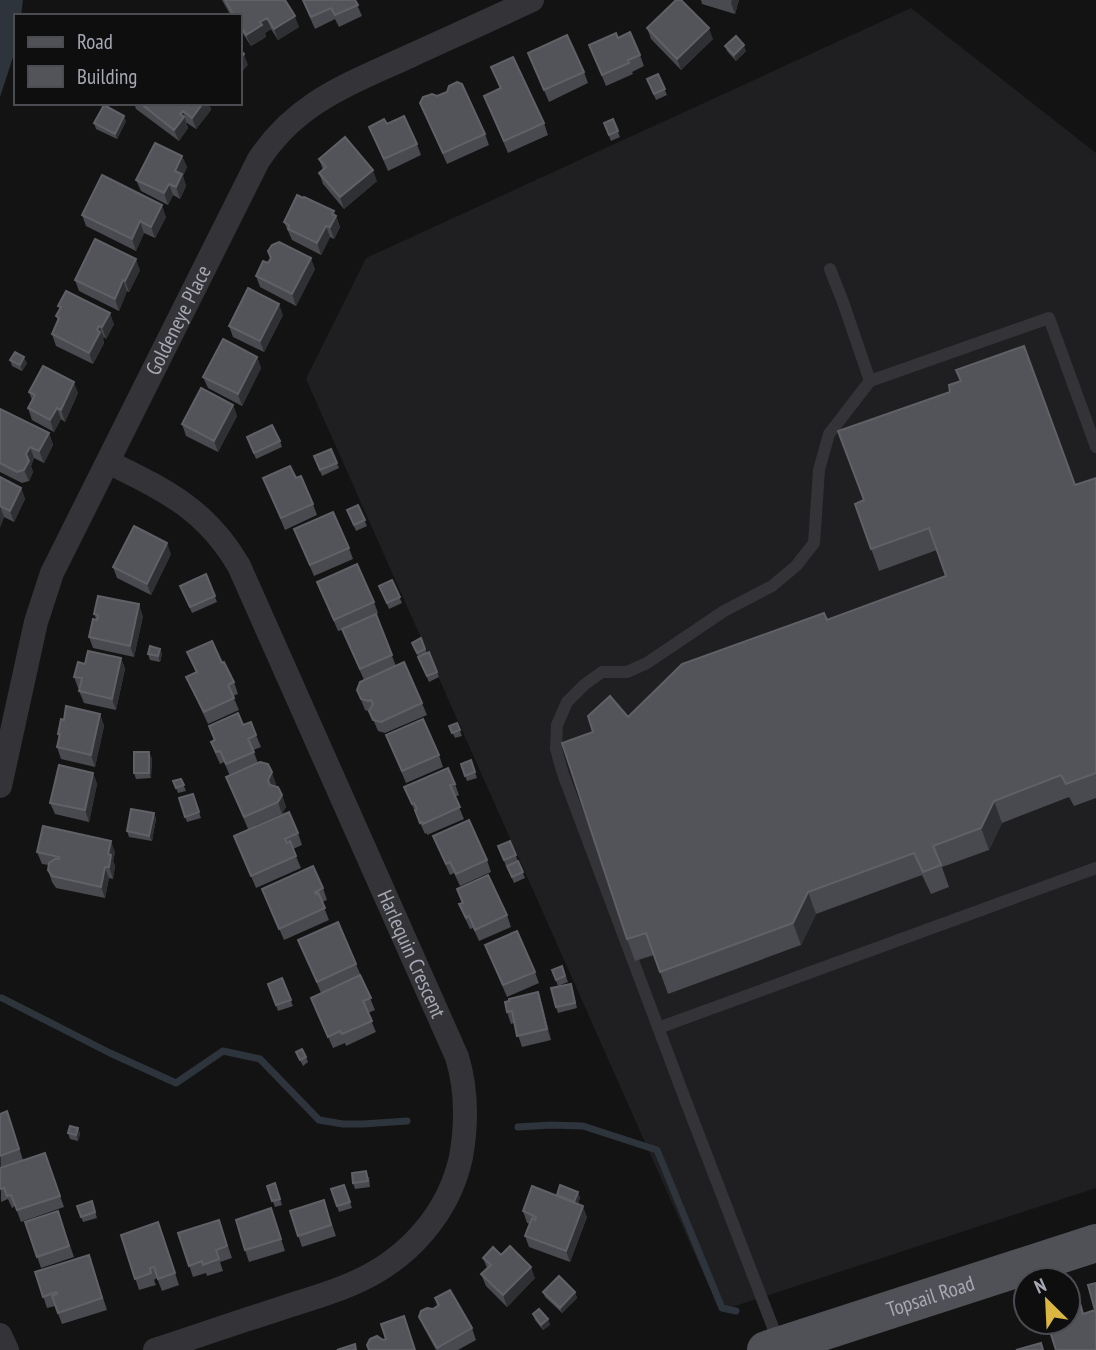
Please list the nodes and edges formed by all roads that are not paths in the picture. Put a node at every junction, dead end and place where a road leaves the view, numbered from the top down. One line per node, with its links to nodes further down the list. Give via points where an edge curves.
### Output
1 (532, 0): 5 (street, Goldeneye Place, via 328,94 280,131 258,161)
2 (830, 269): 3 (lane)
3 (870, 381): 4 (lane, via 1048,318); 8 (lane, via 829,434 818,470 814,543 796,566 772,586 724,611 647,663 627,672 602,672 568,702 557,725 559,762)
4 (1096, 447)
5 (108, 462): 6 (street, Goldeneye Place, via 43,598); 13 (street, Harlequin Crescent, via 178,499 218,535 239,566 457,1057 465,1093 466,1126 453,1184 433,1221 404,1252 341,1289)
6 (0, 786)
7 (1096, 868): 8 (lane)
8 (658, 1028): 11 (lane)
9 (1096, 1242): 11 (main road, Topsail Road)
10 (0, 1335): 12 (street)
11 (773, 1348)
12 (7, 1350)
13 (155, 1350)

